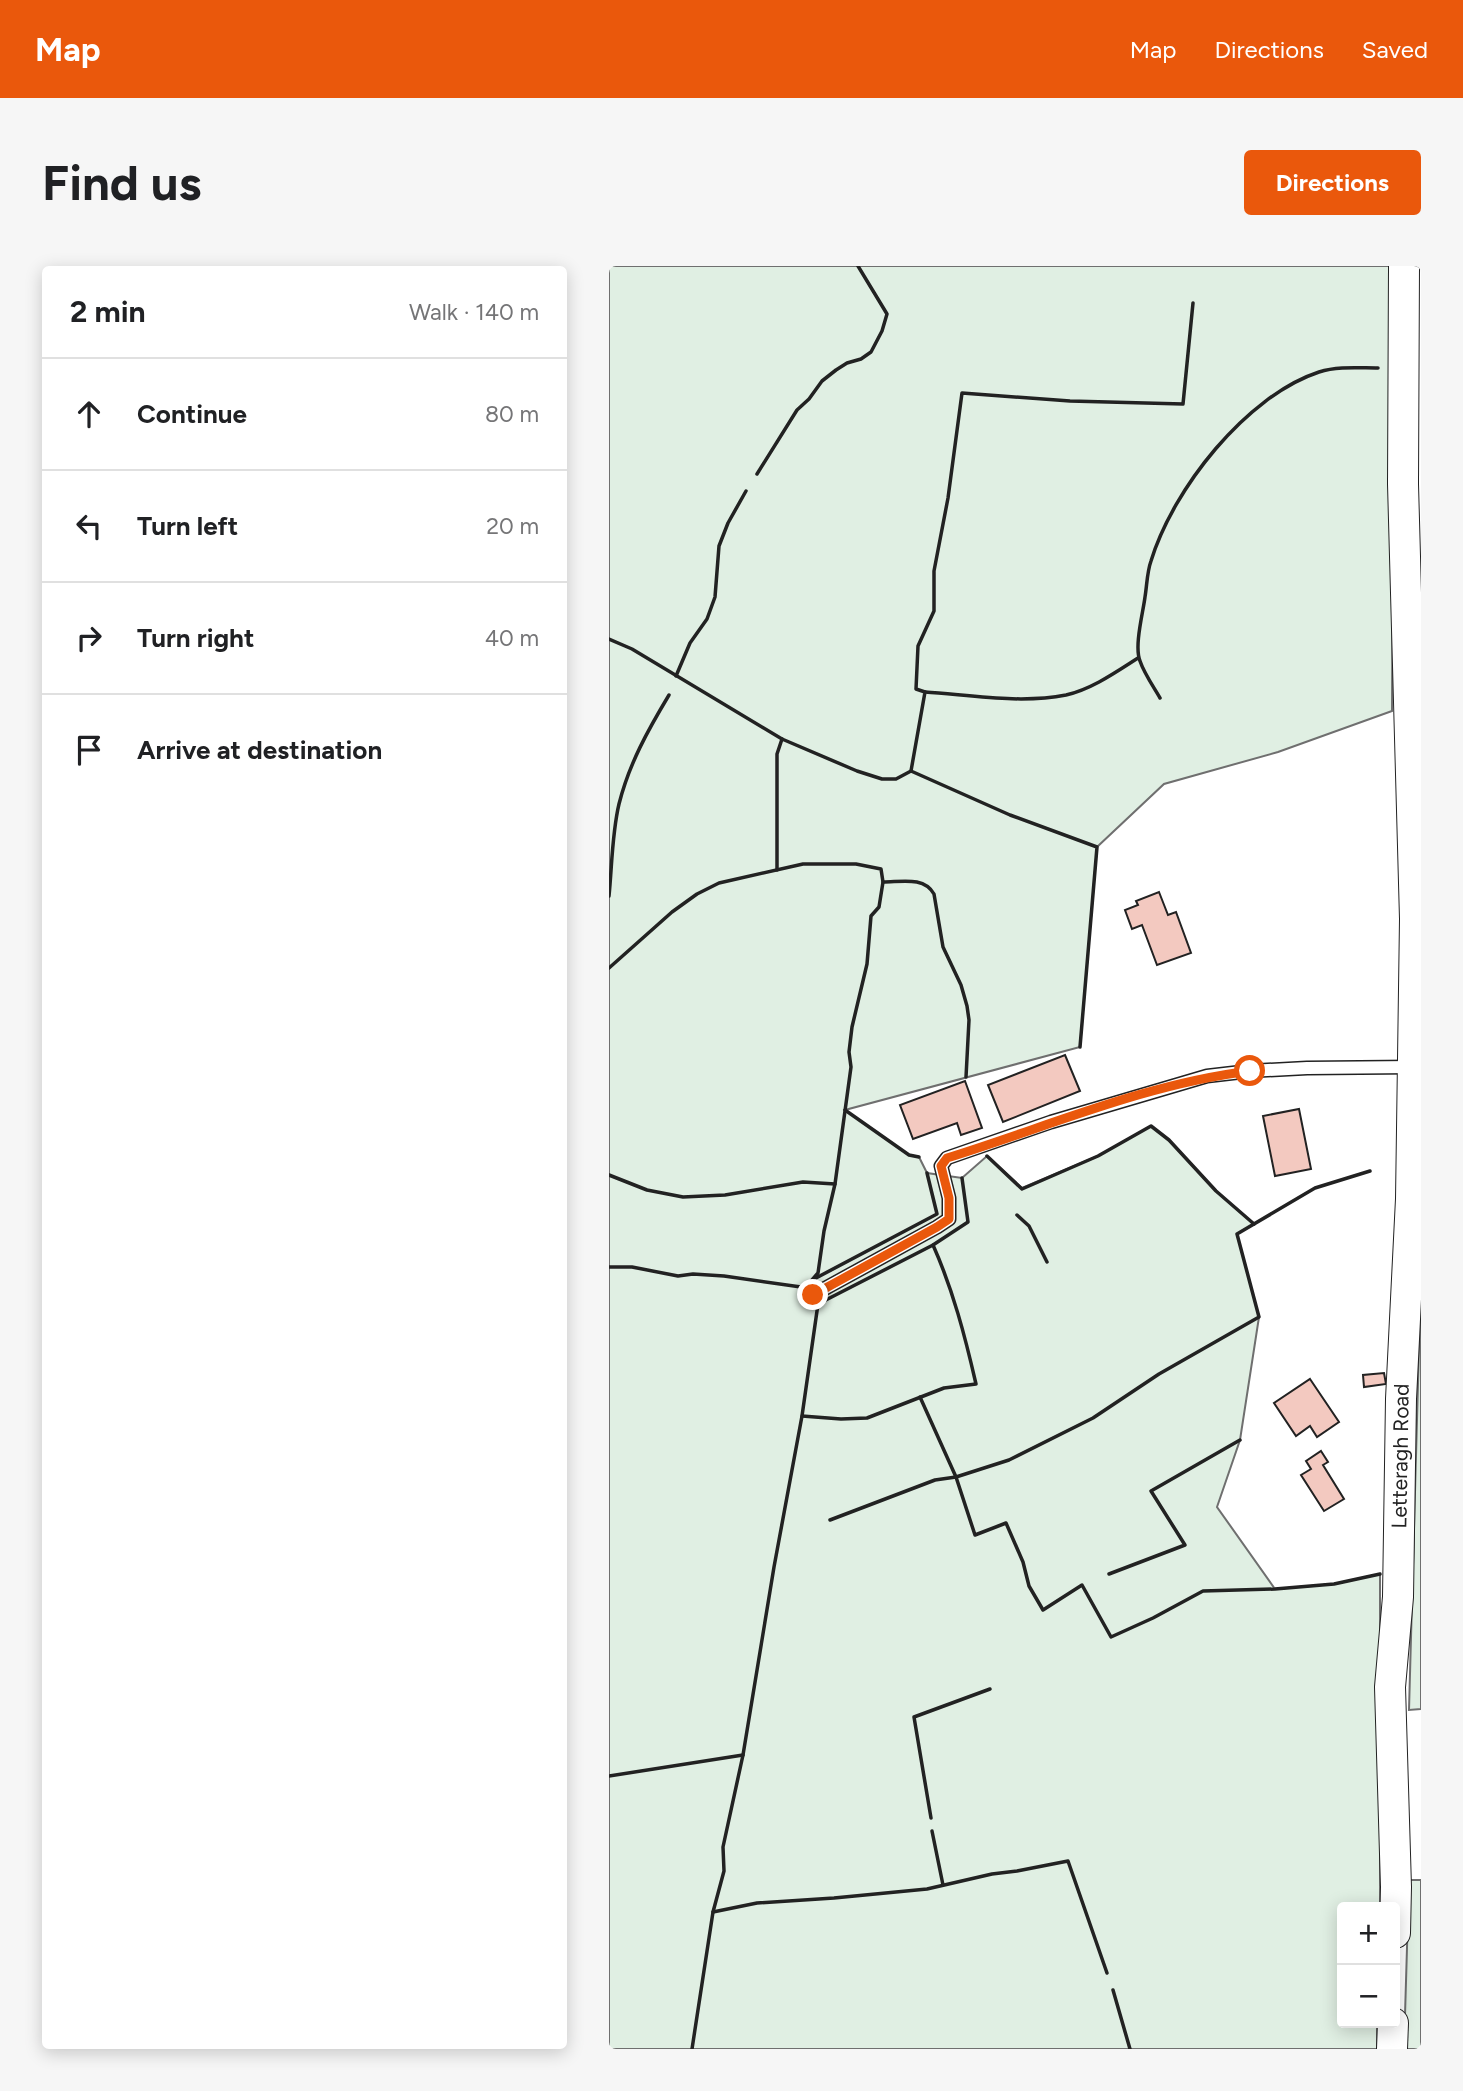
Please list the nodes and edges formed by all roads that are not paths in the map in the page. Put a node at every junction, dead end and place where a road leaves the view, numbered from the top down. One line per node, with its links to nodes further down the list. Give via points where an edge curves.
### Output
1 (1404, 266): 2 (street, Letteragh Road, via 1403,484 1415,919)
2 (1413, 1067): 3 (lane, via 1284,1069 1207,1076 947,1158 941,1166 949,1219); 4 (street, Letteragh Road, via 1398,1597 1390,1687)
3 (813, 1295)
4 (1396, 1902)
5 (1393, 2028): 6 (street)
6 (1392, 2049)

